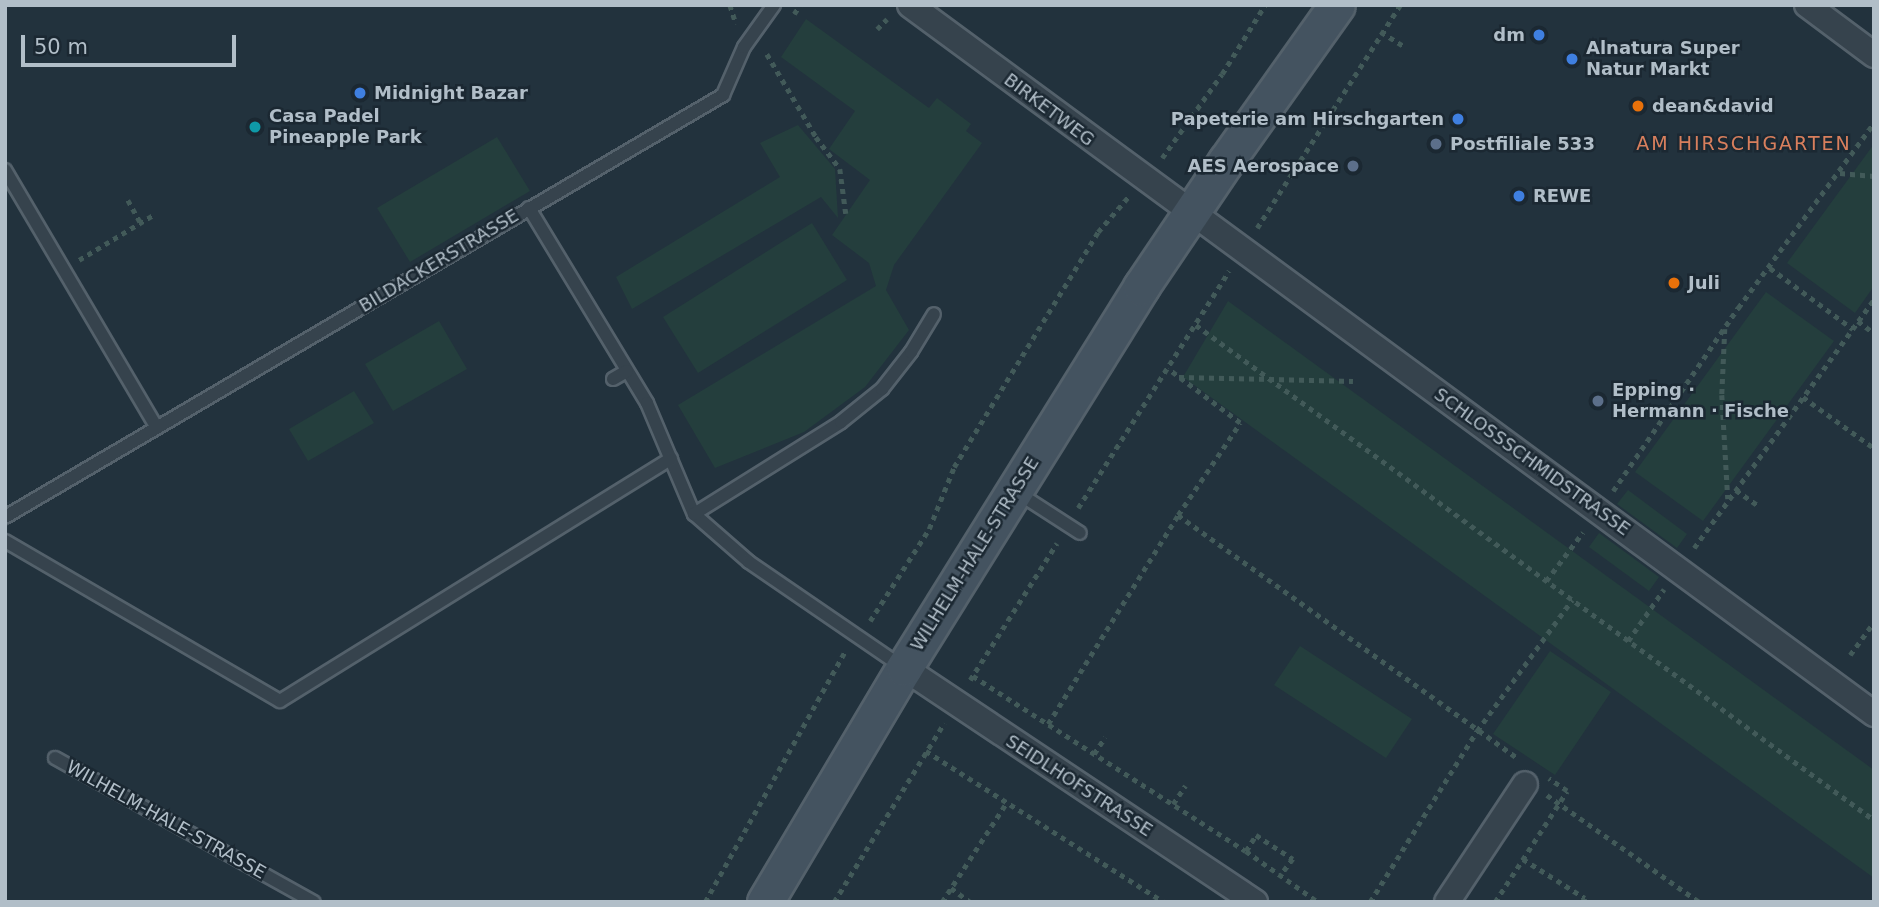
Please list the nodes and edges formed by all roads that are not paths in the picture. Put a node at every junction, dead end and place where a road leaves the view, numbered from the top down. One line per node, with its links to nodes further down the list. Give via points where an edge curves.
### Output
1 (774, 5): 7 (lane, via 744,47 723,95)
2 (910, 5): 8 (street, BIRKETWEG)
3 (1337, 5): 8 (main road, WILHELM-HALE-STRASSE)
4 (1807, 5): 5 (street)
5 (1874, 55)
6 (5, 170): 12 (lane)
7 (529, 208): 10 (lane, BILDACKERSTRASSE); 12 (lane, BILDACKERSTRASSE)
8 (1191, 211): 14 (main road, WILHELM-HALE-STRASSE); 20 (street, SCHLOSSSCHMIDSTRASSE)
9 (934, 314): 15 (lane, via 889,380 862,406)
10 (627, 371): 11 (lane); 13 (lane, BILDACKERSTRASSE, via 647,403)
11 (613, 379)
12 (157, 428): 16 (lane, BILDACKERSTRASSE)
13 (671, 459): 15 (lane, BILDACKERSTRASSE); 18 (lane, via 280,701)
14 (1014, 491): 17 (lane); 19 (main road, WILHELM-HALE-STRASSE)
15 (694, 514): 19 (lane, BILDACKERSTRASSE, via 749,562)
16 (5, 517)
17 (1080, 533)
18 (5, 541)
19 (904, 668): 24 (main road, WILHELM-HALE-STRASSE); 25 (street, SEIDLHOFSTRASSE)
20 (1874, 713)
21 (55, 758): 23 (lane, WILHELM-HALE-STRASSE)
22 (1530, 774): 26 (street)
23 (314, 902)
24 (765, 902)
25 (1255, 902)
26 (1447, 902)

